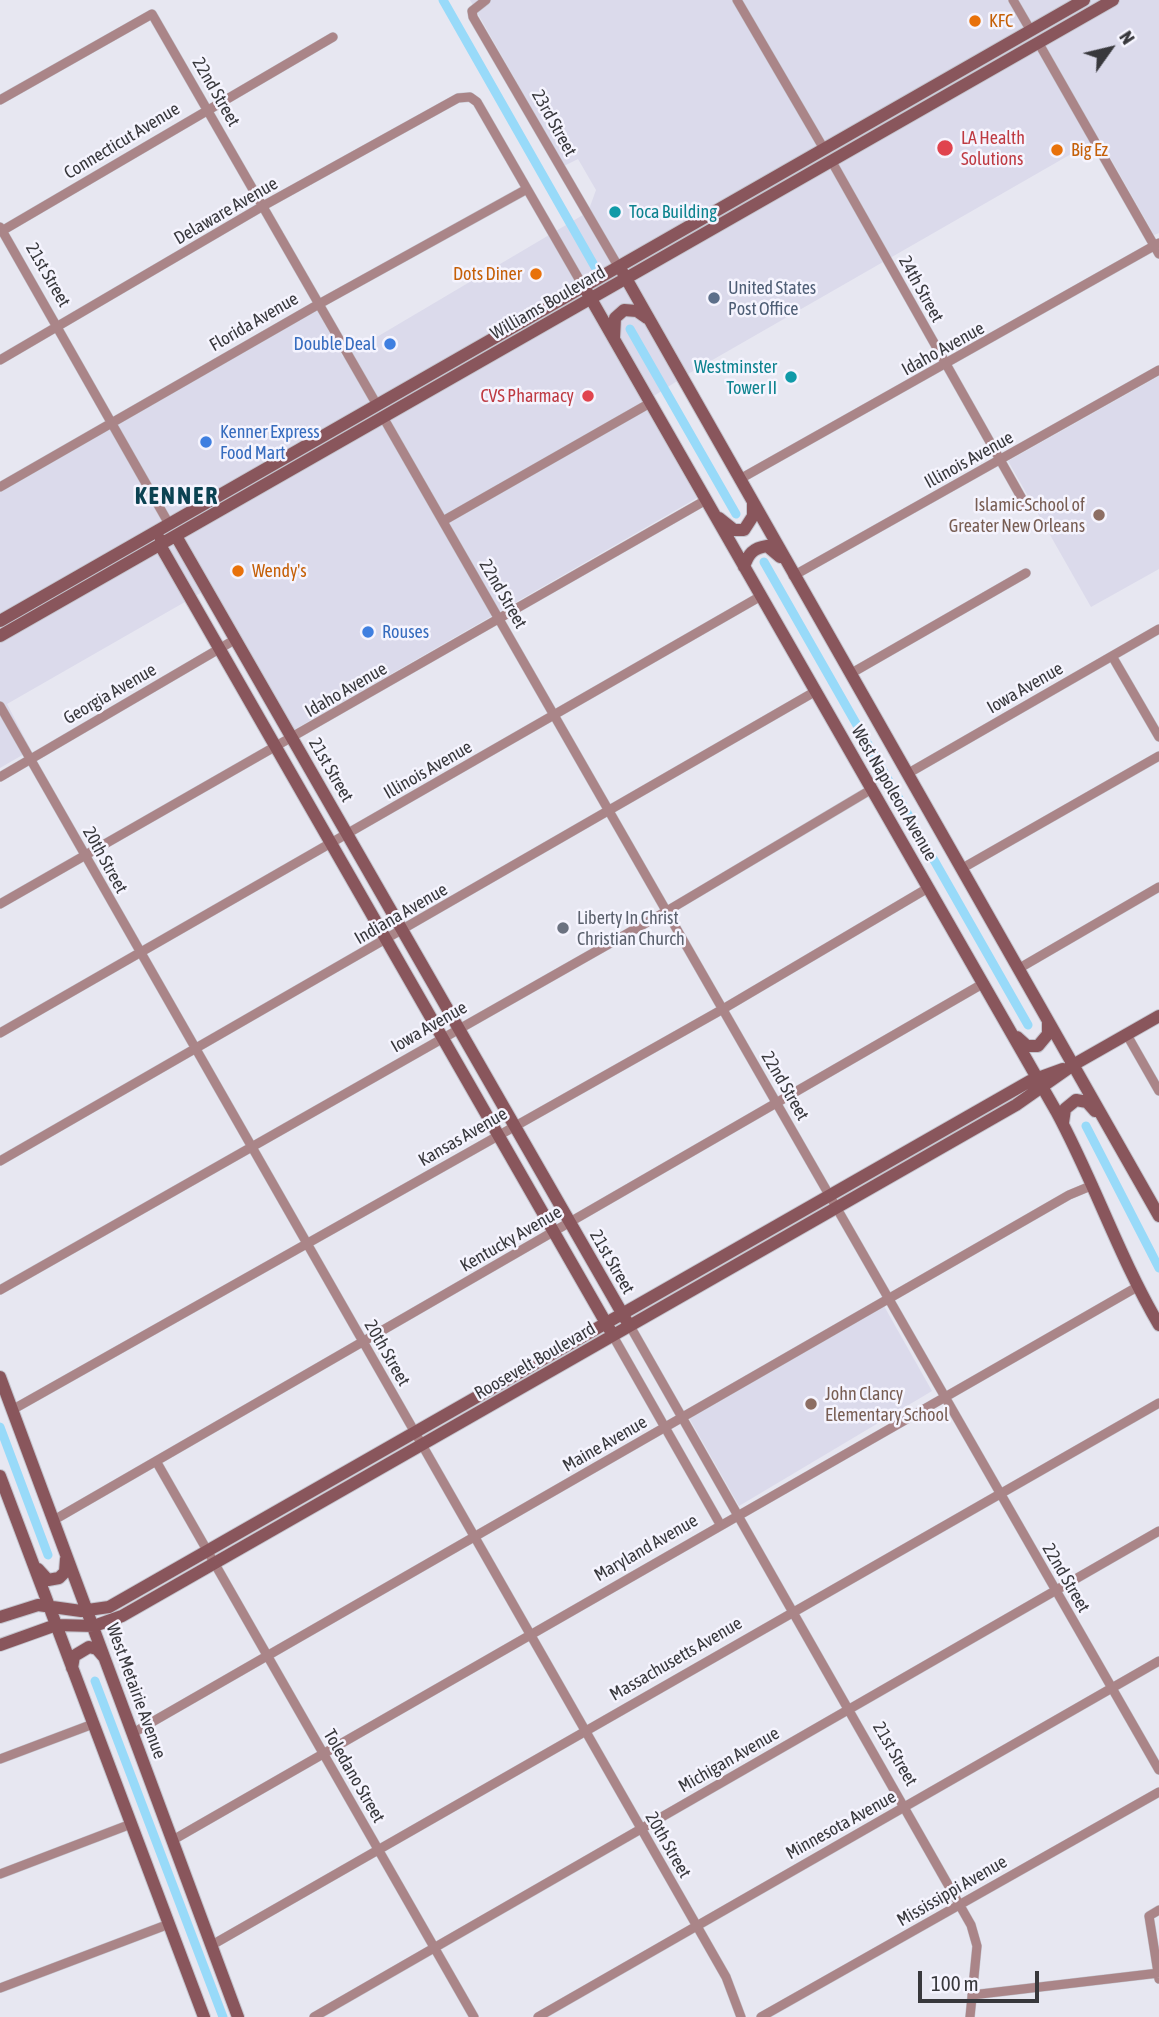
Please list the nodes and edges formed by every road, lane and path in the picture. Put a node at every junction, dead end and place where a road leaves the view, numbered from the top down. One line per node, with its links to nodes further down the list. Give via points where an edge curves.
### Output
1 (486, 0): 19 (street, 23rd Street, via 472,11 473,17)
2 (737, 0): 12 (street)
3 (1013, 0): 6 (street)
4 (1113, 0): 8 (main road, Williams Boulevard)
5 (1080, 2): 6 (main road, Williams Boulevard); 8 (main road, via 1069,16 1042,32)
6 (1031, 31): 11 (main road, Williams Boulevard)
7 (333, 37): 10 (street, Connecticut Avenue)
8 (1038, 42): 13 (main road, Williams Boulevard); 18 (street)
9 (0, 100): 10 (street, 22nd Street, via 152,14)
10 (208, 109): 16 (street, 22nd Street); 17 (street, Connecticut Avenue)
11 (862, 128): 12 (main road, Williams Boulevard); 13 (main road, via 837,148)
12 (824, 149): 14 (main road); 19 (main road, Williams Boulevard)
13 (832, 162): 14 (main road, Williams Boulevard); 28 (street, 24th Street)
14 (801, 180): 20 (main road, Williams Boulevard)
15 (527, 189): 16 (street, Delaware Avenue, via 470,97 455,100); 21 (street); 23 (street, Florida Avenue)
16 (263, 206): 23 (street, 22nd Street); 25 (street, Delaware Avenue)
17 (1, 230): 25 (street, 21st Street)
18 (1157, 247): 28 (street, Idaho Avenue)
19 (618, 266): 20 (main road, West Napoleon Avenue); 21 (main road, Williams Boulevard)
20 (626, 279): 22 (main road, Williams Boulevard); 24 (main road, West Napoleon Avenue)
21 (583, 286): 22 (main road, West Napoleon Avenue); 31 (main road, Williams Boulevard)
22 (591, 299): 26 (main road, West Napoleon Avenue); 32 (main road, Williams Boulevard)
23 (319, 304): 31 (street, 22nd Street); 33 (street, Florida Avenue)
24 (653, 323): 26 (main road, via 637,311 624,310 615,318); 36 (main road, West Napoleon Avenue)
25 (57, 327): 27 (street, Delaware Avenue); 33 (street, 21st Street)
26 (614, 340): 30 (main road, West Napoleon Avenue)
27 (0, 360)
28 (946, 365): 35 (street, 24th Street); 36 (street, Idaho Avenue)
29 (1159, 370): 35 (street, Illinois Avenue)
30 (650, 403): 38 (main road, West Napoleon Avenue); 43 (street)
31 (377, 405): 34 (main road); 41 (main road, Williams Boulevard)
32 (383, 417): 34 (main road, Williams Boulevard); 43 (street, 22nd Street)
33 (112, 422): 37 (street, Florida Avenue); 44 (street, 21st Street)
34 (362, 430): 45 (main road, Williams Boulevard)
35 (1000, 461): 40 (street, 24th Street); 50 (street, Illinois Avenue)
36 (740, 479): 39 (main road, West Napoleon Avenue)
37 (0, 487)
38 (706, 500): 42 (main road, West Napoleon Avenue); 52 (street, Idaho Avenue)
39 (753, 502): 42 (main road, via 753,516 744,530 734,530); 47 (main road, West Napoleon Avenue)
40 (1024, 503)
41 (194, 510): 44 (main road, Williams Boulevard); 46 (main road, via 161,537)
42 (713, 513): 48 (main road, West Napoleon Avenue)
43 (443, 520): 52 (street, 22nd Street)
44 (169, 524): 53 (main road, Williams Boulevard)
45 (176, 536): 46 (main road, Williams Boulevard); 56 (main road, 21st Street)
46 (160, 545): 55 (main road, Williams Boulevard); 57 (main road, 21st Street)
47 (785, 562): 48 (main road, via 767,546 748,556); 50 (main road, West Napoleon Avenue)
48 (744, 567): 51 (main road, West Napoleon Avenue)
49 (1027, 573): 59 (street)
50 (793, 576): 59 (main road, West Napoleon Avenue)
51 (761, 596): 60 (main road, West Napoleon Avenue); 62 (street, Illinois Avenue)
52 (499, 619): 62 (street, 22nd Street); 64 (street, Idaho Avenue)
53 (0, 621)
54 (1159, 629): 58 (street, Iowa Avenue)
55 (0, 636)
56 (236, 639): 57 (street, Georgia Avenue); 64 (main road, 21st Street)
57 (220, 649): 65 (main road, 21st Street); 67 (street, Georgia Avenue)
58 (1112, 656): 63 (street); 68 (street, Iowa Avenue)
59 (850, 674): 68 (main road, West Napoleon Avenue)
60 (816, 691): 70 (main road, West Napoleon Avenue); 71 (street, Indiana Avenue)
61 (0, 706): 67 (street, 20th Street)
62 (554, 715): 71 (street, 22nd Street); 72 (street, Illinois Avenue)
63 (1159, 737)
64 (293, 739): 65 (street, Idaho Avenue); 72 (main road, 21st Street)
65 (276, 748): 73 (main road, 21st Street); 74 (street, Idaho Avenue)
66 (1159, 756): 75 (street)
67 (30, 759): 69 (street, Georgia Avenue); 74 (street, 20th Street)
68 (908, 774): 75 (main road, West Napoleon Avenue)
69 (0, 776)
70 (872, 789): 77 (main road, West Napoleon Avenue); 79 (street, Iowa Avenue)
71 (610, 812): 79 (street, 22nd Street); 80 (street, Indiana Avenue)
72 (347, 835): 73 (street, Illinois Avenue); 80 (main road, 21st Street)
73 (331, 845): 81 (main road, 21st Street); 82 (street, Illinois Avenue)
74 (85, 856): 78 (street, Idaho Avenue); 82 (street, 20th Street)
75 (961, 869): 83 (main road, West Napoleon Avenue)
76 (1159, 887): 83 (street)
77 (928, 888): 84 (main road, West Napoleon Avenue); 85 (street, Kansas Avenue)
78 (0, 904)
79 (667, 911): 85 (street, 22nd Street); 88 (street, Iowa Avenue)
80 (402, 931): 81 (street, Indiana Avenue); 88 (main road, 21st Street)
81 (386, 941): 92 (main road, 21st Street); 93 (street, Indiana Avenue)
82 (140, 953): 90 (street, Illinois Avenue); 93 (street, 20th Street)
83 (1018, 969): 87 (main road, West Napoleon Avenue)
84 (984, 984): 89 (main road, West Napoleon Avenue); 97 (street, Kentucky Avenue)
85 (723, 1009): 97 (street, 22nd Street); 100 (street, Kansas Avenue)
86 (1159, 1016): 91 (main road, Roosevelt Boulevard)
87 (1048, 1023): 89 (main road, via 1048,1034 1038,1046 1027,1046); 94 (main road, West Napoleon Avenue)
88 (458, 1028): 92 (street, Iowa Avenue); 100 (main road, 21st Street)
89 (1009, 1029): 95 (main road, West Napoleon Avenue)
90 (0, 1033)
91 (1127, 1035): 94 (main road, Roosevelt Boulevard); 96 (street)
92 (441, 1038): 101 (main road, 21st Street); 102 (street, Iowa Avenue)
93 (195, 1050): 102 (street, 20th Street); 103 (street, Indiana Avenue)
94 (1073, 1065): 95 (main road, Roosevelt Boulevard); 98 (main road, West Napoleon Avenue)
95 (1040, 1083): 99 (main road, West Napoleon Avenue); 105 (main road, Roosevelt Boulevard); 106 (main road, Roosevelt Boulevard)
96 (1159, 1091)
97 (777, 1104): 105 (street, 22nd Street); 108 (street, Kentucky Avenue)
98 (1103, 1118): 99 (main road, via 1087,1102 1076,1100 1065,1109); 107 (main road, West Napoleon Avenue)
99 (1063, 1124): 104 (main road, West Napoleon Avenue)
100 (513, 1126): 101 (street, Kansas Avenue); 108 (main road, 21st Street)
101 (498, 1136): 109 (main road, 21st Street); 110 (street, Kansas Avenue)
102 (251, 1146): 110 (street, 20th Street); 112 (street, Iowa Avenue)
103 (0, 1161)
104 (1093, 1185): 111 (main road, West Napoleon Avenue); 113 (street, Maine Avenue)
105 (829, 1195): 106 (street, 22nd Street); 114 (main road, Roosevelt Boulevard)
106 (836, 1208): 113 (street, 22nd Street); 117 (main road, Roosevelt Boulevard)
107 (1159, 1216)
108 (570, 1224): 109 (street, Kentucky Avenue); 114 (main road, 21st Street)
109 (554, 1232): 115 (main road, 21st Street); 119 (street, Kentucky Avenue)
110 (306, 1244): 119 (street, 20th Street); 123 (street, Kansas Avenue)
111 (1137, 1287): 116 (main road, West Napoleon Avenue); 121 (street, Maryland Avenue)
112 (0, 1290)
113 (888, 1299): 121 (street, 22nd Street); 124 (street, Maine Avenue)
114 (623, 1314): 115 (main road, Roosevelt Boulevard); 117 (main road, 21st Street)
115 (606, 1324): 118 (main road, 21st Street); 126 (main road, Roosevelt Boulevard)
116 (1159, 1325)
117 (630, 1326): 118 (main road, Roosevelt Boulevard); 124 (street, 21st Street)
118 (613, 1336): 125 (street, 21st Street); 127 (main road, Roosevelt Boulevard)
119 (362, 1342): 126 (street, 20th Street); 128 (street, Kentucky Avenue)
120 (0, 1377): 123 (main road, West Metairie Avenue)
121 (944, 1396): 130 (street, 22nd Street); 132 (street, Maryland Avenue)
122 (1159, 1403): 130 (street, Massachusetts Avenue)
123 (12, 1409): 133 (main road, West Metairie Avenue)
124 (680, 1418): 125 (street, Maine Avenue); 132 (street, 21st Street)
125 (665, 1427): 134 (street, 21st Street); 136 (street, Maine Avenue)
126 (414, 1433): 127 (street, 20th Street); 137 (main road, Roosevelt Boulevard)
127 (421, 1446): 136 (street, 20th Street); 140 (main road, Roosevelt Boulevard)
128 (156, 1461): 133 (street, Kentucky Avenue); 137 (street, Toledano Street)
129 (0, 1476): 131 (main road)
130 (999, 1493): 141 (street, 22nd Street); 143 (street, Massachusetts Avenue)
131 (4, 1500): 139 (main road)
132 (736, 1514): 134 (street, Maryland Avenue); 143 (street, 21st Street)
133 (54, 1520): 138 (main road, West Metairie Avenue)
134 (720, 1524): 148 (street, Maryland Avenue)
135 (1159, 1531): 141 (street, Michigan Avenue)
136 (474, 1536): 148 (street, 20th Street); 150 (street, Maine Avenue)
137 (206, 1550): 140 (street, Toledano Street); 144 (main road, Roosevelt Boulevard, via 109,1607)
138 (66, 1553): 139 (main road, via 65,1572 54,1580 41,1575); 144 (main road, West Metairie Avenue)
139 (32, 1560): 142 (main road)
140 (214, 1563): 147 (main road, Roosevelt Boulevard, via 117,1619); 150 (street, Toledano Street)
141 (1054, 1591): 154 (street, 22nd Street); 155 (street, Michigan Avenue)
142 (48, 1606): 144 (main road, Roosevelt Boulevard); 145 (main road, Roosevelt Boulevard); 146 (main road)
143 (792, 1610): 155 (street, 21st Street); 157 (street, Massachusetts Avenue)
144 (88, 1611): 147 (main road, West Metairie Avenue)
145 (0, 1617)
146 (56, 1625): 147 (main road, Roosevelt Boulevard); 149 (main road, Roosevelt Boulevard); 153 (main road)
147 (94, 1626): 151 (main road, West Metairie Avenue)
148 (530, 1634): 157 (street, 20th Street); 159 (street, Maryland Avenue)
149 (0, 1645)
150 (268, 1657): 158 (street, Maine Avenue); 159 (street, Toledano Street)
151 (106, 1659): 153 (main road, via 89,1647 74,1656); 158 (main road, West Metairie Avenue)
152 (1159, 1661): 154 (street, Minnesota Avenue)
153 (72, 1668): 156 (main road)
154 (1111, 1688): 161 (street, 22nd Street); 163 (street, Minnesota Avenue)
155 (849, 1710): 163 (street, 21st Street); 165 (street, Michigan Avenue)
156 (93, 1724): 160 (street); 164 (main road)
157 (584, 1731): 165 (street, 20th Street); 167 (street, Massachusetts Avenue)
158 (133, 1732): 166 (main road, West Metairie Avenue)
159 (323, 1754): 166 (street, Maryland Avenue); 167 (street, Toledano Street)
160 (0, 1759)
161 (1159, 1770)
162 (1159, 1792): 169 (street, Mississippi Avenue)
163 (905, 1807): 169 (street, 21st Street); 172 (street, Minnesota Avenue)
164 (131, 1824): 168 (street); 171 (main road)
165 (640, 1829): 172 (street, 20th Street); 174 (street, Michigan Avenue)
166 (173, 1840): 173 (main road, West Metairie Avenue)
167 (378, 1850): 173 (street, Massachusetts Avenue); 174 (street, Toledano Street)
168 (0, 1874)
169 (960, 1905): 177 (street, 21st Street, via 977,1946); 184 (street, Mississippi Avenue)
170 (1159, 1910): 175 (street, via 1149,1916)
171 (169, 1924): 176 (street); 178 (main road)
172 (696, 1925): 182 (street, Minnesota Avenue); 183 (street, 20th Street, via 726,1977)
173 (212, 1945): 179 (main road, West Metairie Avenue)
174 (434, 1948): 180 (street, Michigan Avenue); 181 (street, Toledano Street)
175 (1159, 1975): 177 (street)
176 (0, 1988)
177 (972, 1995): 185 (street, 21st Street)
178 (204, 2017)
179 (238, 2017)
180 (314, 2017)
181 (474, 2017)
182 (538, 2017)
183 (741, 2017)
184 (761, 2017)
185 (970, 2017)

